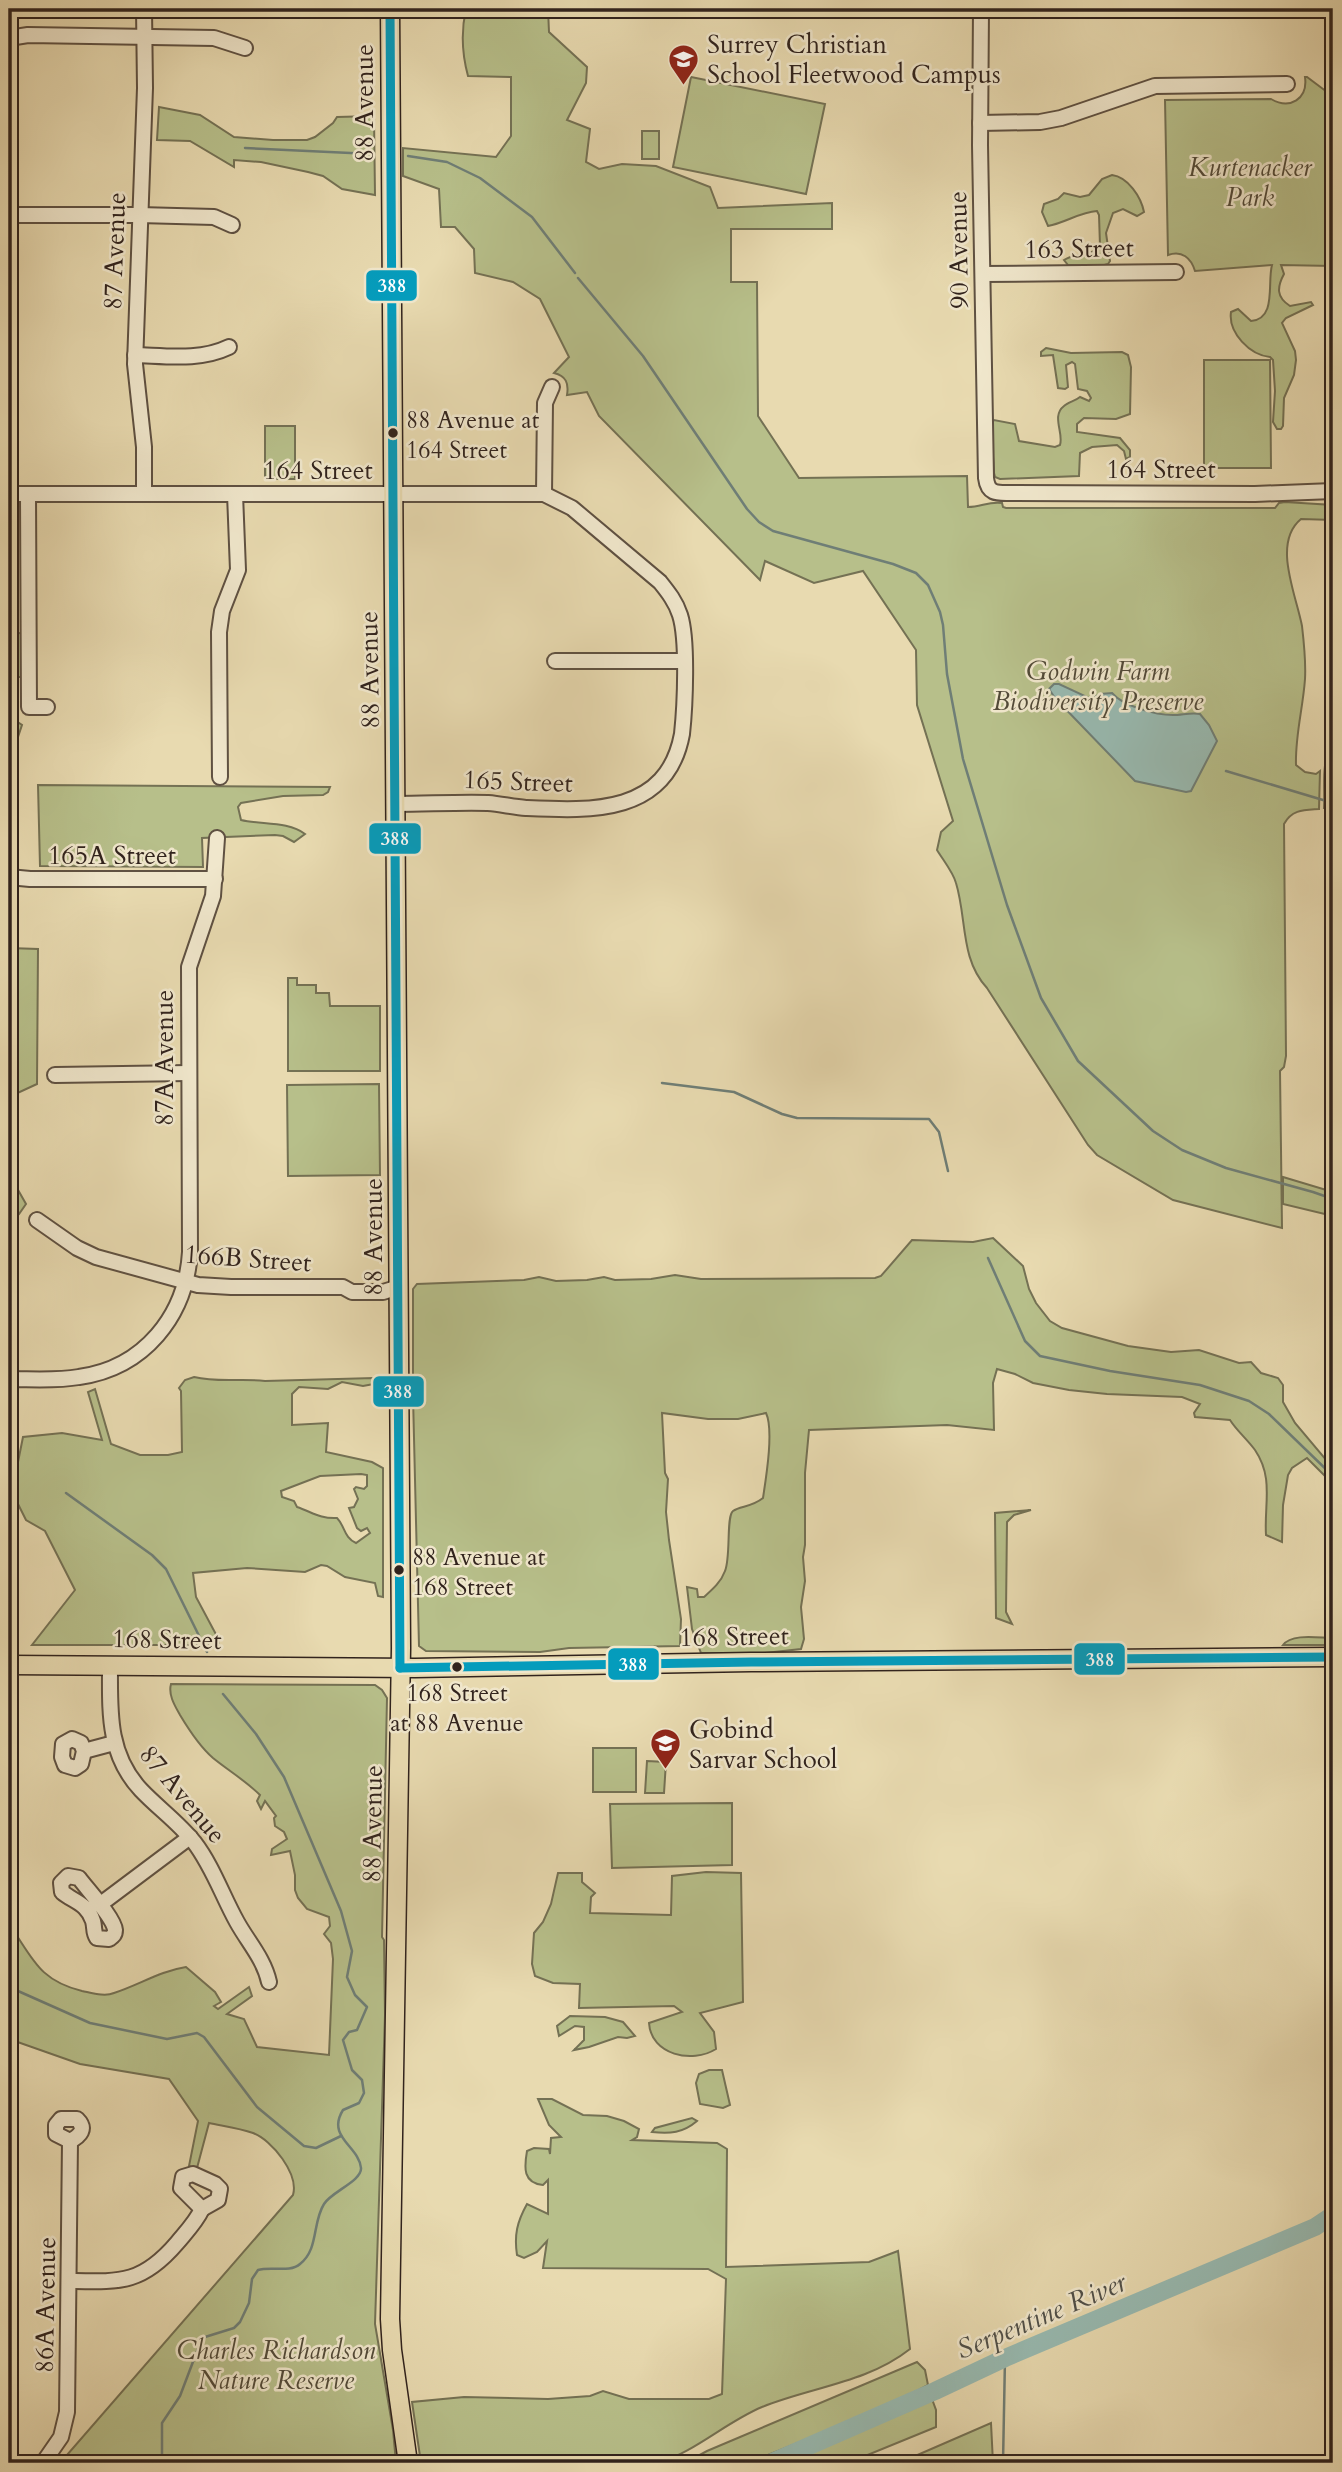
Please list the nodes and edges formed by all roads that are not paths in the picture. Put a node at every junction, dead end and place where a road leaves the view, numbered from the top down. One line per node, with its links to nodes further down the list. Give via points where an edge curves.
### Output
1 (144, 9): 4 (street, 87 Avenue)
2 (390, 9): 28 (main road, 88 Avenue)
3 (981, 9): 8 (street, 90 Avenue)
4 (144, 37): 5 (street); 6 (street, via 218,38); 11 (street, 87 Avenue)
5 (9, 38)
6 (245, 48)
7 (1287, 84): 8 (street, via 1154,86 1061,118)
8 (980, 123): 15 (street, 90 Avenue)
9 (10, 164): 10 (street)
10 (9, 215): 11 (street); 13 (street)
11 (139, 215): 12 (street, via 214,216); 18 (street, 87 Avenue)
12 (232, 225)
13 (9, 232)
14 (1176, 271): 15 (street, 163 Street)
15 (983, 274): 21 (street, 90 Avenue)
16 (9, 334): 19 (street)
17 (229, 347): 18 (street, via 202,356)
18 (135, 355): 25 (street, 87 Avenue)
19 (10, 360)
20 (552, 387): 27 (street, via 545,404)
21 (989, 489): 22 (street, 164 Street, via 1012,494)
22 (1333, 491)
23 (9, 494): 24 (street, 164 Street)
24 (28, 494): 25 (street, 164 Street); 31 (street, via 29,707)
25 (144, 494): 26 (street, 164 Street)
26 (236, 494): 28 (street, 164 Street); 32 (street, via 238,570 219,632)
27 (544, 494): 28 (street, 164 Street); 30 (street, 164 Street, via 572,508 660,582 672,598 682,627)
28 (393, 495): 33 (main road, 88 Avenue)
29 (555, 661): 30 (street)
30 (683, 661): 33 (street, 165 Street, via 680,747 671,768 637,798 603,807)
31 (47, 707)
32 (220, 777)
33 (396, 804): 41 (main road, 88 Avenue)
34 (217, 838): 36 (street, 87A Avenue)
35 (9, 877): 36 (street, 165A Street)
36 (215, 879): 37 (street, 87A Avenue, via 189,967)
37 (189, 1073): 38 (street); 40 (street, 87A Avenue, via 190,1252)
38 (55, 1075)
39 (37, 1220): 40 (street, 166B Street, via 96,1258)
40 (186, 1282): 41 (street, 166B Street, via 232,1287 343,1287 352,1292); 42 (street, 87A Avenue, via 164,1327 125,1362 79,1377)
41 (391, 1289): 46 (main road, 88 Avenue)
42 (9, 1379)
43 (1333, 1657): 46 (main road, 168 Street)
44 (9, 1665): 45 (main road, 168 Street)
45 (110, 1665): 46 (main road, 168 Street); 47 (street, 87 Avenue)
46 (400, 1668): 56 (main road, 88 Avenue, via 390,2319)
47 (114, 1743): 48 (street); 49 (street, 87 Avenue, via 133,1781)
48 (84, 1751)
49 (190, 1837): 50 (street); 51 (street, 87 Avenue, via 214,1872)
50 (102, 1903): 50 (street, via 115,1930 105,1941 96,1937 93,1921 81,1903 62,1892 62,1880 77,1877)
51 (269, 1982)
52 (70, 2141): 54 (street, 86A Avenue)
53 (202, 2209): 54 (street, via 167,2255 146,2272 119,2280)
54 (70, 2281): 55 (street, 86A Avenue, via 66,2418 60,2440)
55 (43, 2463)
56 (408, 2463)

